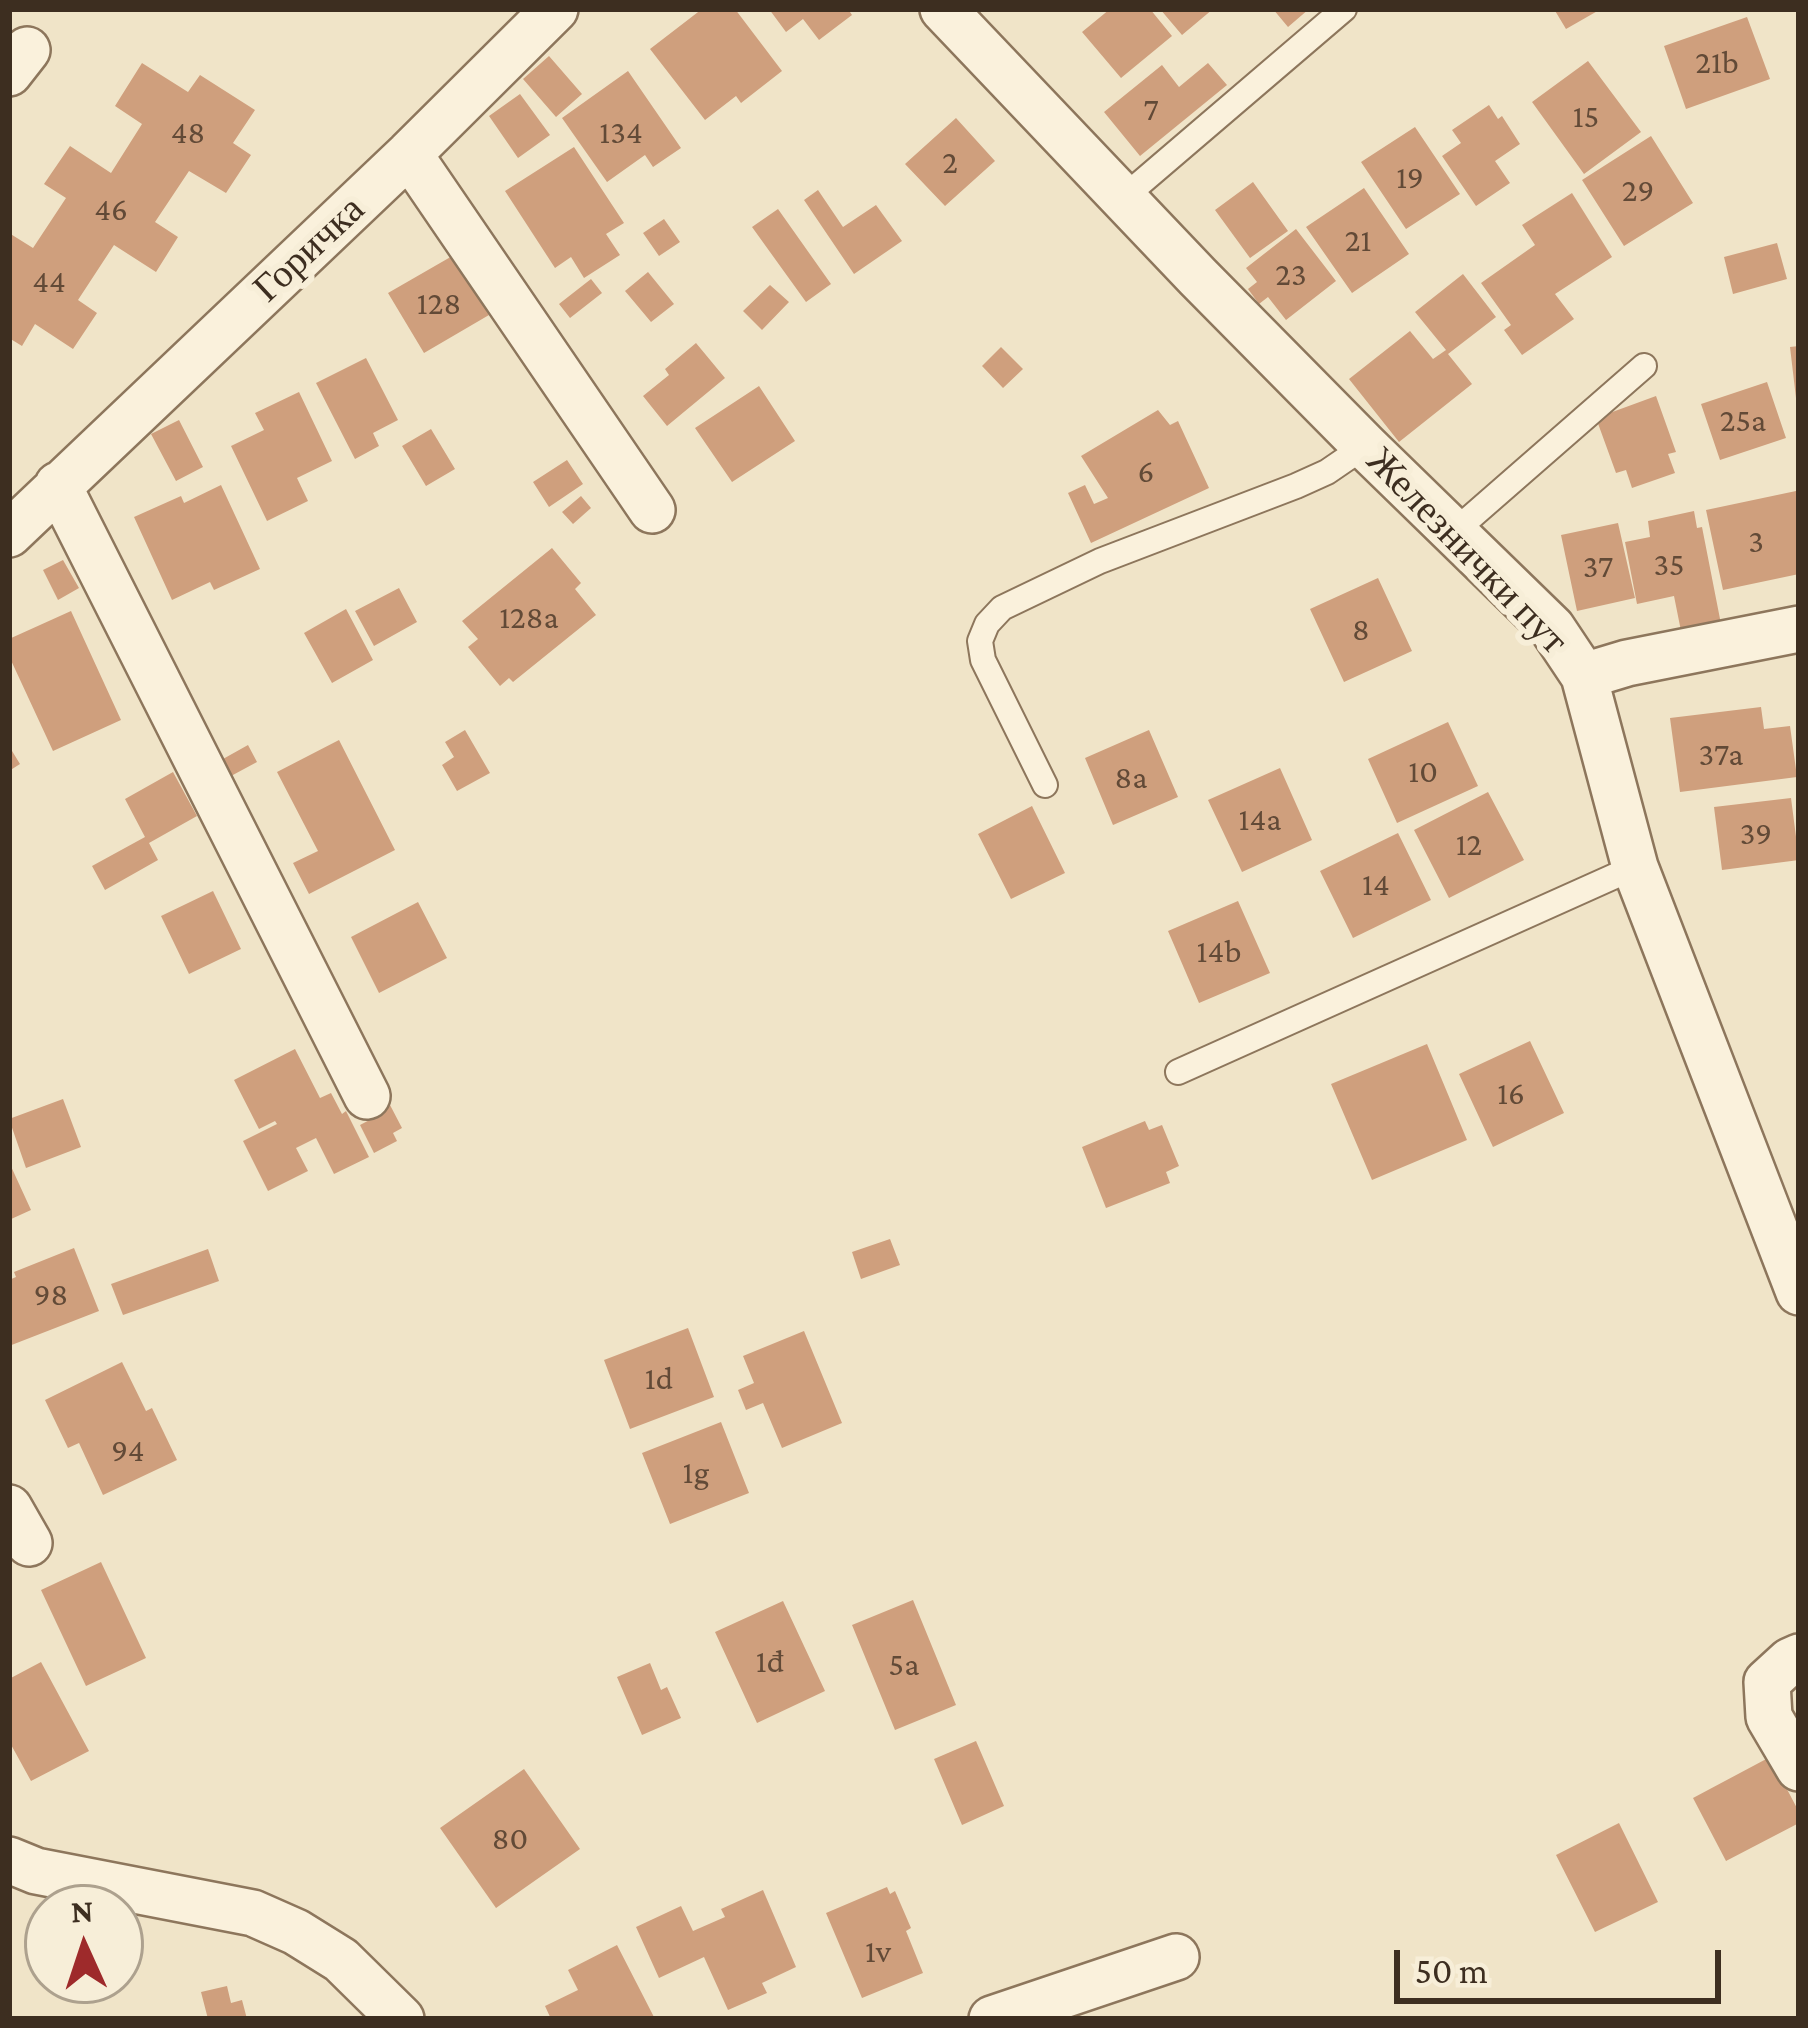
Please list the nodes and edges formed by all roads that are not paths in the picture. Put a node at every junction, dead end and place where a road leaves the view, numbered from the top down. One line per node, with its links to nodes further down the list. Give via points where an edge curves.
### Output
1 (555, 9): 4 (street, Горичка)
2 (943, 9): 5 (street, Железнички пут)
3 (1344, 9): 5 (lane)
4 (409, 154): 8 (street, Горичка); 9 (street)
5 (1124, 198): 7 (street, Железнички пут)
6 (1644, 366): 10 (lane)
7 (1365, 446): 10 (street, Железнички пут); 14 (lane, via 1296,486 1002,608 980,641 983,660)
8 (58, 485): 11 (street, Горичка); 17 (street)
9 (652, 510)
10 (1454, 531): 13 (street, Железнички пут, via 1552,628)
11 (9, 534)
12 (1799, 629): 13 (street)
13 (1584, 676): 15 (street, Железнички пут)
14 (1045, 785)
15 (1635, 868): 16 (lane); 18 (street, Железнички пут)
16 (1178, 1072)
17 (367, 1096)
18 (1799, 1292)
19 (1799, 1657): 20 (street, via 1767,1682 1769,1717)
20 (1799, 1768)
21 (9, 1860): 23 (street, via 253,1913 341,1960)
22 (1176, 1957): 24 (street)
23 (401, 2019)
24 (992, 2019)

